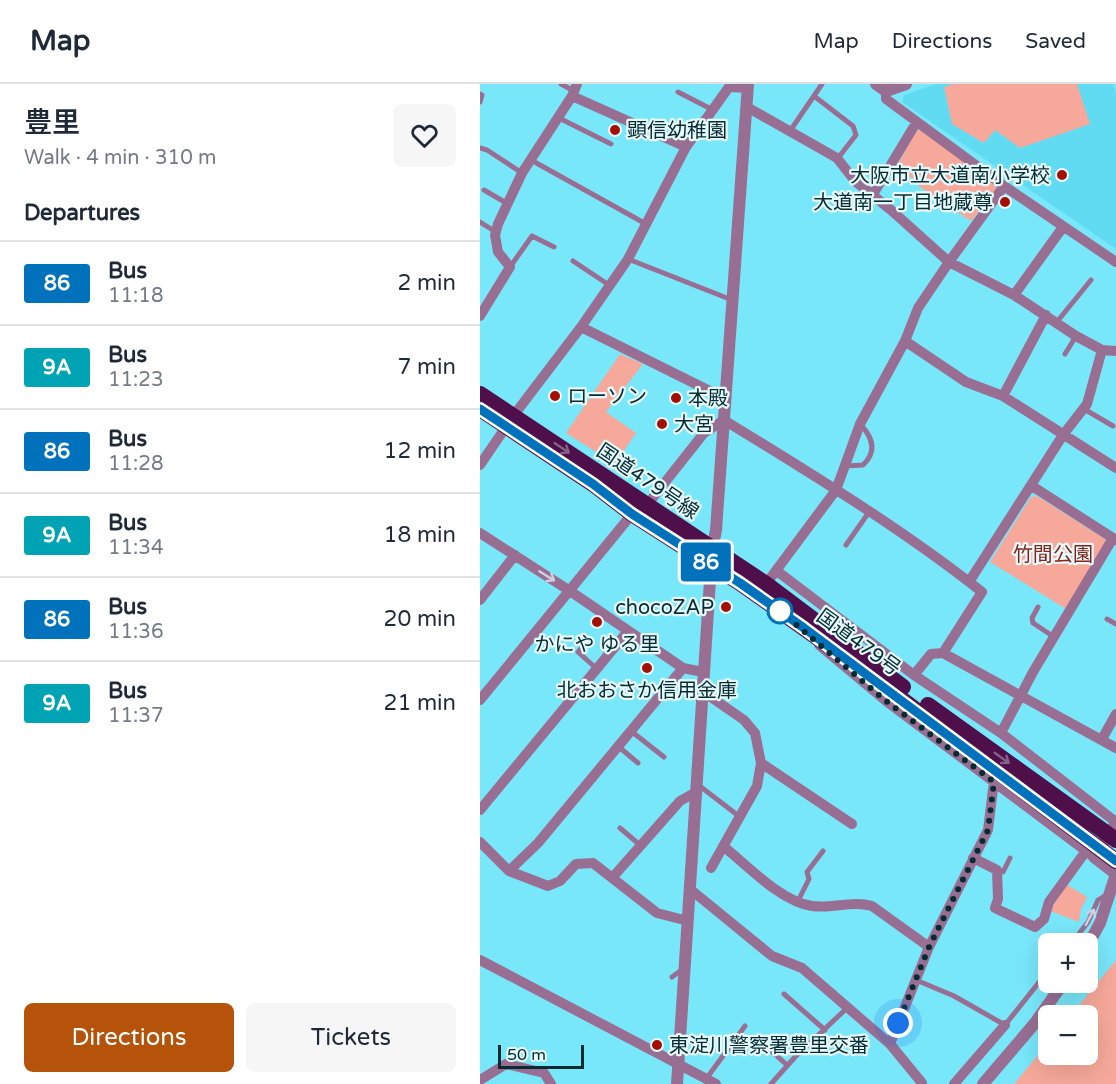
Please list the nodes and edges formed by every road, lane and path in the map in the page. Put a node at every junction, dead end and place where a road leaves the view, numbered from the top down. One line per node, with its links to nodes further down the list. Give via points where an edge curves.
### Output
1 (561, 84): 6 (lane)
2 (822, 84): 9 (lane)
3 (906, 84): 5 (street)
4 (748, 86): 11 (street); 12 (street, via 729,87)
5 (881, 88): 14 (street, via 886,99)
6 (574, 90): 13 (street); 17 (street)
7 (678, 92): 12 (lane)
8 (480, 94): 10 (lane)
9 (814, 96): 15 (lane); 19 (lane, via 853,126 856,135)
10 (480, 102)
11 (747, 107): 15 (street); 39 (street)
12 (713, 110): 17 (street)
13 (558, 117): 16 (lane); 20 (street)
14 (916, 123): 22 (street); 24 (street)
15 (790, 131): 19 (street)
16 (611, 144)
17 (686, 147): 27 (street)
18 (480, 148): 21 (lane)
19 (837, 158): 24 (street)
20 (531, 160): 21 (street); 27 (lane)
21 (522, 173): 25 (street)
22 (1004, 186): 28 (street); 33 (street)
23 (484, 189): 25 (lane)
24 (872, 196): 33 (street)
25 (508, 204): 29 (street)
26 (480, 222): 29 (lane)
27 (646, 224): 31 (street)
28 (1062, 227): 34 (street); 38 (street)
29 (496, 232): 35 (street, via 498,252)
30 (554, 248): 35 (lane, via 532,236)
31 (628, 259): 37 (street); 39 (lane)
32 (573, 261): 37 (lane)
33 (949, 262): 38 (street); 45 (street, via 918,308)
34 (1116, 262)
35 (510, 267): 41 (street)
36 (1091, 280): 42 (lane)
37 (610, 285): 43 (street)
38 (1014, 295): 40 (street)
39 (732, 300): 51 (street)
40 (1046, 315): 42 (street); 50 (street)
41 (480, 316)
42 (1056, 323): 44 (street)
43 (581, 327): 51 (street); 55 (street)
44 (1076, 336): 46 (street); 48 (lane)
45 (905, 341): 50 (street, via 966,382); 56 (street)
46 (1102, 350): 47 (street); 53 (street)
47 (1116, 351)
48 (1065, 354)
49 (480, 394): 55 (highway, 国道479号)
50 (1003, 396): 58 (street)
51 (726, 399): 54 (street)
52 (480, 409): 55 (highway, 国道479号)
53 (1084, 409): 57 (lane); 58 (street)
54 (724, 420): 63 (street); 64 (street, via 704,433); 71 (street)
55 (511, 421): 59 (street); 64 (highway, 国道479号線, one-way to 64); 66 (highway, 国道479号)
56 (860, 424): 60 (street); 60 (lane, via 873,443 869,459 863,465)
57 (1113, 426)
58 (1063, 435): 61 (street); 62 (street)
59 (480, 465)
60 (845, 466): 63 (street)
61 (1116, 468)
62 (1032, 486): 68 (street); 73 (street)
63 (836, 490): 65 (street); 72 (street)
64 (647, 505): 71 (highway, 国道479号線)
65 (869, 512): 69 (lane); 73 (street)
66 (632, 514): 71 (highway, 国道479号); 74 (street)
67 (480, 533): 70 (street)
68 (1115, 539): 81 (street)
69 (846, 545)
70 (515, 555): 74 (street, one-way to 74); 75 (street)
71 (712, 558): 72 (highway, 国道479号線); 76 (highway, 国道479号); 86 (street)
72 (771, 578): 87 (highway, 国道479号線)
73 (969, 582): 83 (street, via 982,592)
74 (570, 591): 80 (street); 90 (street)
75 (480, 600)
76 (770, 604): 87 (highway, 国道479号); 100 (street, via 886,701)
77 (1038, 607): 81 (lane, via 1033,623)
78 (1107, 619): 79 (lane)
79 (1116, 624)
80 (628, 630): 84 (street); 85 (street)
81 (1054, 637): 89 (street)
82 (583, 646): 85 (lane, via 578,652)
83 (943, 653): 87 (street, via 931,654); 89 (street)
84 (683, 668): 86 (street); 92 (street)
85 (597, 669): 102 (street)
86 (704, 672): 88 (street)
87 (903, 685): 93 (street); 107 (highway, 国道479号, one-way to 107, bridge); 115 (highway, 国道479号, bridge)
88 (702, 691): 99 (street, via 744,720 755,733); 101 (street)
89 (1020, 696): 93 (street); 94 (street)
90 (480, 700)
91 (1116, 714): 94 (street)
92 (631, 731): 95 (street); 97 (lane)
93 (1001, 733): 104 (street)
94 (1102, 739): 96 (street)
95 (618, 746): 98 (lane); 118 (street, via 538,843)
96 (1116, 748)
97 (663, 758)
98 (638, 763)
99 (761, 763): 103 (street, via 757,786); 105 (street)
100 (994, 782): 112 (street); 113 (street, via 988,830)
101 (696, 788): 103 (lane); 109 (street); 121 (street)
102 (480, 810)
103 (740, 817): 110 (street)
104 (1116, 822): 112 (street)
105 (852, 824)
106 (620, 828): 109 (lane)
107 (1116, 840)
108 (480, 842): 118 (street)
109 (640, 845): 120 (street)
110 (723, 846): 116 (street); 123 (street, via 773,888)
111 (823, 851): 123 (lane, via 807,872 809,879)
112 (1090, 854): 117 (street, via 1049,902 1044,919 1035,927 995,908); 119 (street)
113 (973, 858): 117 (street); 127 (street)
114 (1010, 858): 117 (lane, via 1003,872)
115 (1116, 861)
116 (711, 868)
117 (997, 870)
118 (509, 871): 120 (street, via 548,886 560,881 576,864 592,863)
119 (1116, 874): 122 (street)
120 (612, 878): 124 (street, via 657,913)
121 (690, 889): 124 (street); 135 (street, via 772,956 802,968)
122 (1110, 893): 125 (lane, one-way to 122, via 1098,900); 126 (street)
123 (798, 901): 127 (street, via 829,908 862,903 872,906)
124 (688, 921): 129 (street)
125 (1080, 933)
126 (1095, 933)
127 (929, 947): 131 (street)
128 (480, 960): 141 (street)
129 (685, 969): 130 (lane); 141 (street)
130 (672, 977)
131 (916, 980): 136 (lane); 140 (street)
132 (1038, 984): 136 (lane)
133 (1056, 993): 150 (street)
134 (784, 994): 138 (lane)
135 (847, 1008): 138 (lane); 140 (street)
136 (1005, 1025): 149 (street)
137 (745, 1026): 144 (lane)
138 (825, 1030): 142 (lane)
139 (759, 1040): 142 (lane)
140 (890, 1044): 145 (street)
141 (678, 1064): 144 (street); 147 (street)
142 (787, 1065): 148 (lane)
143 (480, 1080): 146 (street, via 506,1064 544,1073)
144 (711, 1082)
145 (922, 1083)
146 (550, 1084)
147 (678, 1084)
148 (771, 1084)
149 (954, 1084)
150 (982, 1084)

